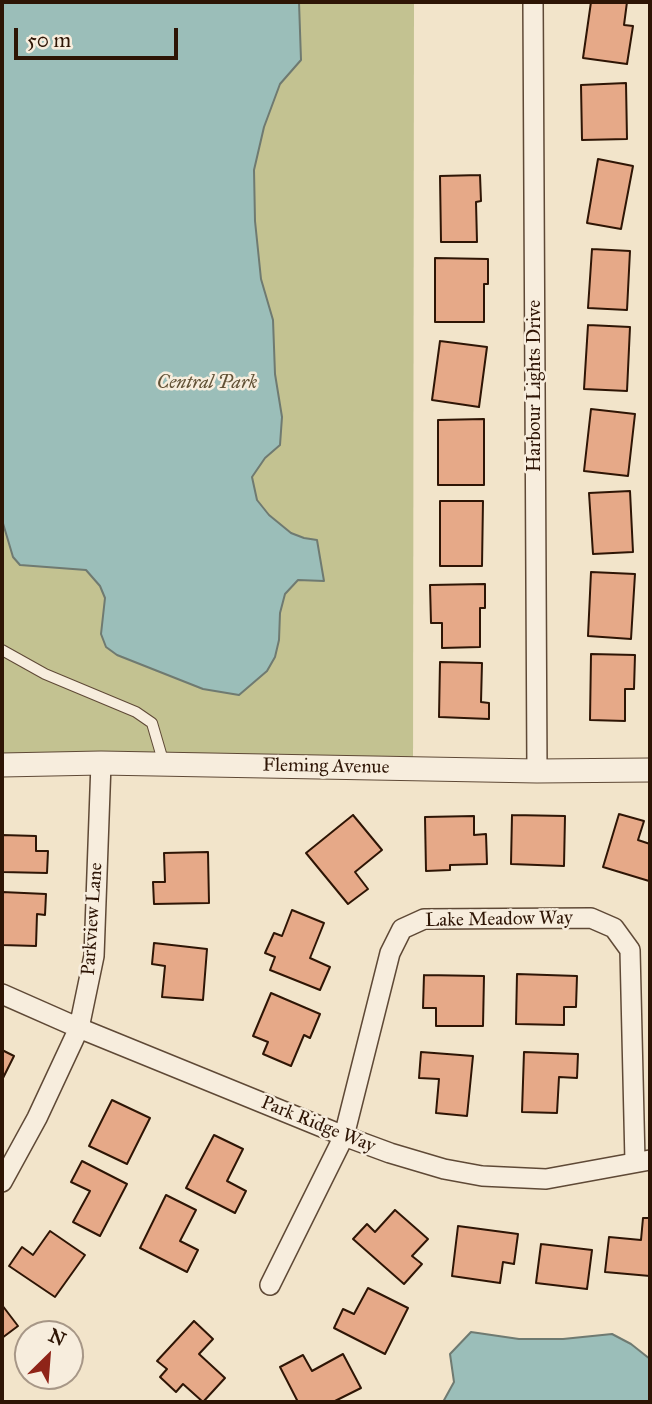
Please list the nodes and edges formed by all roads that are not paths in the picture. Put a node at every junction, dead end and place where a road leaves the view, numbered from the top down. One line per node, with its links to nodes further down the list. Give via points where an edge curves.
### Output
1 (533, 2): 7 (street, Harbour Lights Drive)
2 (2, 650): 5 (lane, via 152,723)
3 (101, 763): 4 (street, Fleming Avenue); 5 (street, Fleming Avenue); 9 (street, Parkview Lane, via 94,956)
4 (2, 765)
5 (164, 765): 7 (street, Fleming Avenue)
6 (650, 770): 7 (street, Fleming Avenue)
7 (537, 771)
8 (2, 993): 9 (street, Park Ridge Way)
9 (79, 1028): 10 (street, Park Ridge Way); 12 (street, Parkview Lane)
10 (344, 1136): 11 (street, Park Ridge Way, via 422,1163 482,1176 546,1179); 11 (street, Lake Meadow Way, via 390,953 402,929 424,919 591,918 614,928 631,950); 13 (street, Lake Meadow Way)
11 (643, 1161)
12 (2, 1182)
13 (270, 1285)

